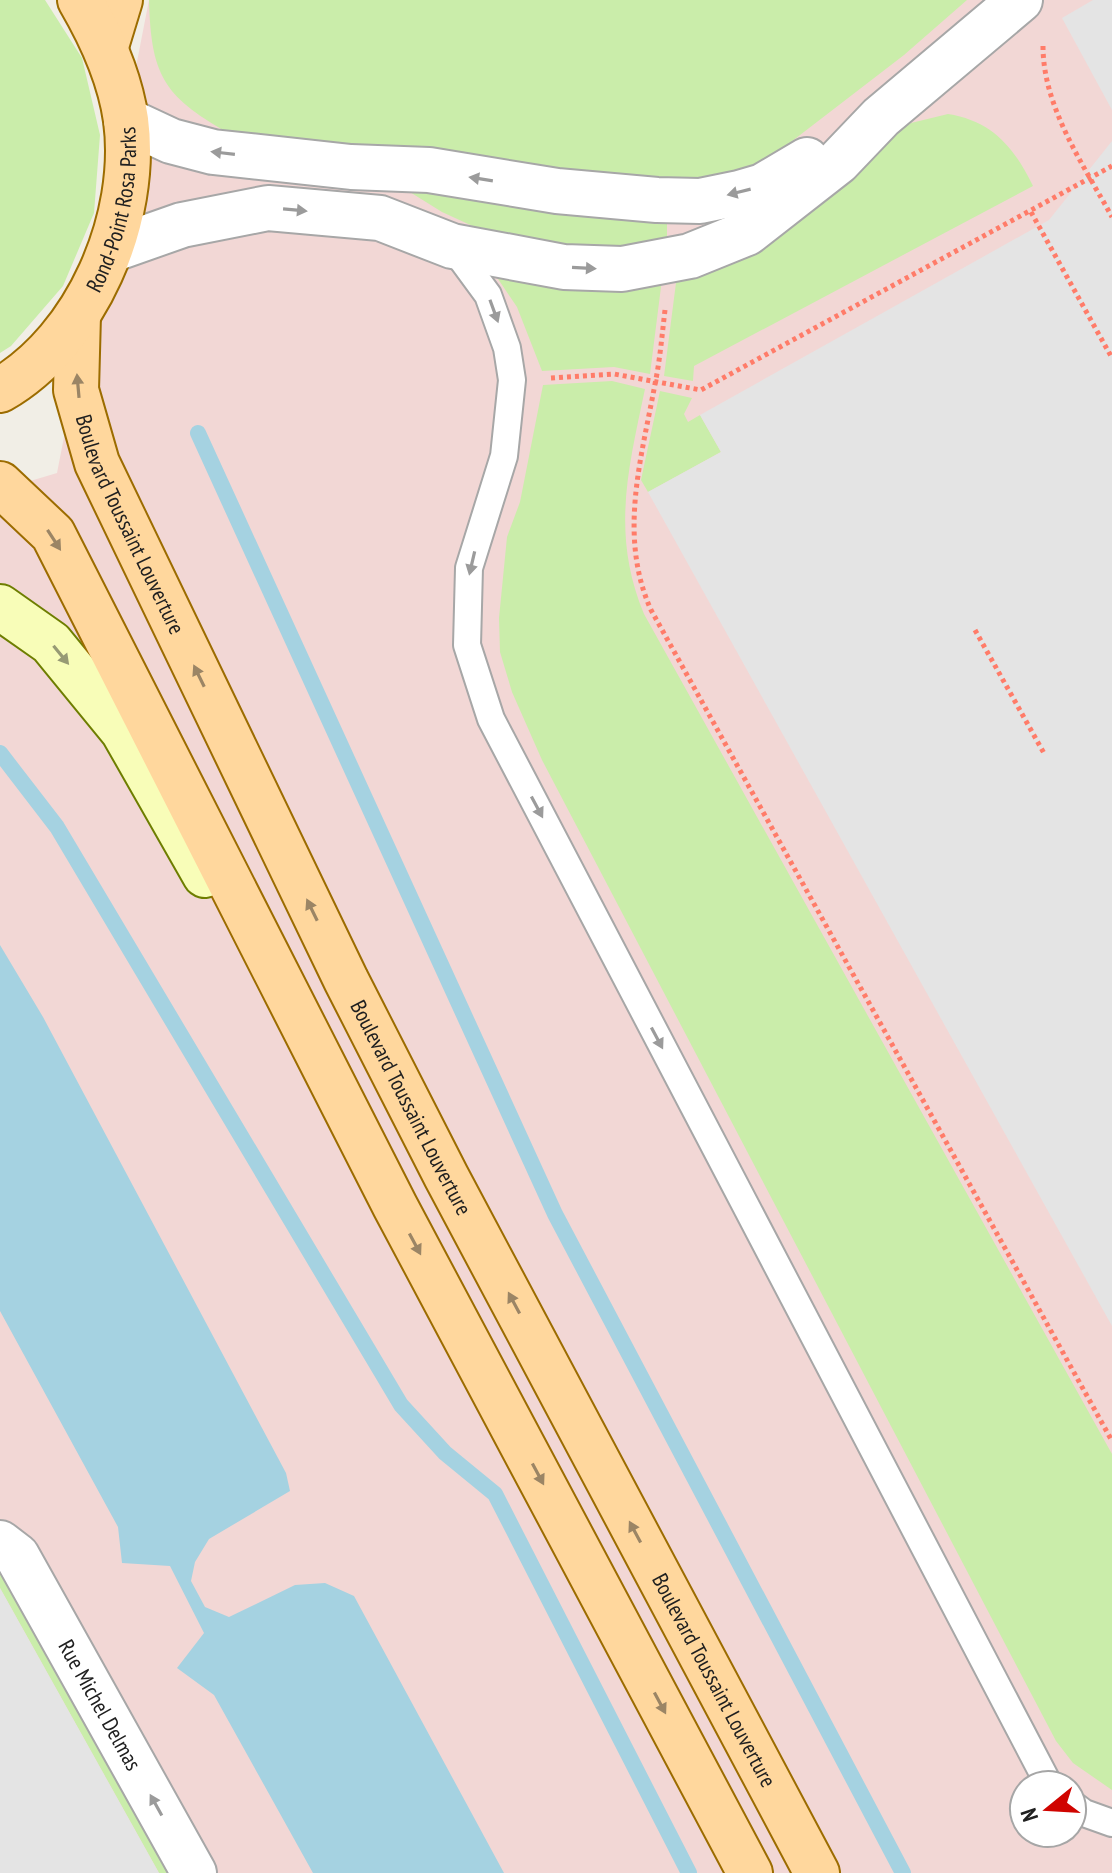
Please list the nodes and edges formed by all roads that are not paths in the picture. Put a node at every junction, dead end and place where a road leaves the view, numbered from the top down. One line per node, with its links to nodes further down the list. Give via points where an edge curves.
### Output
1 (80, 0): 4 (main road, Rond-Point Rosa Parks)
2 (120, 0): 4 (main road)
3 (1020, 0): 5 (street)
4 (106, 46): 6 (main road, Rond-Point Rosa Parks)
5 (881, 117): 6 (street, one-way to 6, via 763,186 700,201 557,191 429,170 213,152 171,141); 7 (street, one-way to 5, via 564,267 622,269 690,256 747,233 838,162)
6 (126, 120): 8 (main road, Rond-Point Rosa Parks, via 126,186)
7 (452, 246): 8 (street, one-way to 7, via 182,225 268,208 380,218); 15 (lane, one-way to 15, via 488,295 512,380 504,456 469,568 467,645 491,719)
8 (111, 250): 9 (main road, Rond-Point Rosa Parks)
9 (78, 315): 10 (main road, Rond-Point Rosa Parks, via 45,355); 20 (main road, Boulevard Toussaint Louverture, one-way to 9, via 446,1176 97,463 76,390)
10 (0, 390)
11 (0, 484): 13 (main road, one-way to 13, via 53,534)
12 (0, 607): 13 (main road, one-way to 13, via 51,643 123,731)
13 (395, 1206): 19 (main road, one-way to 19)
14 (6, 1542): 18 (street, Rue Michel Delmas, one-way to 14)
15 (1041, 1769)
16 (1088, 1814): 17 (lane)
17 (1112, 1823)
18 (194, 1873)
19 (750, 1873)
20 (817, 1873)

